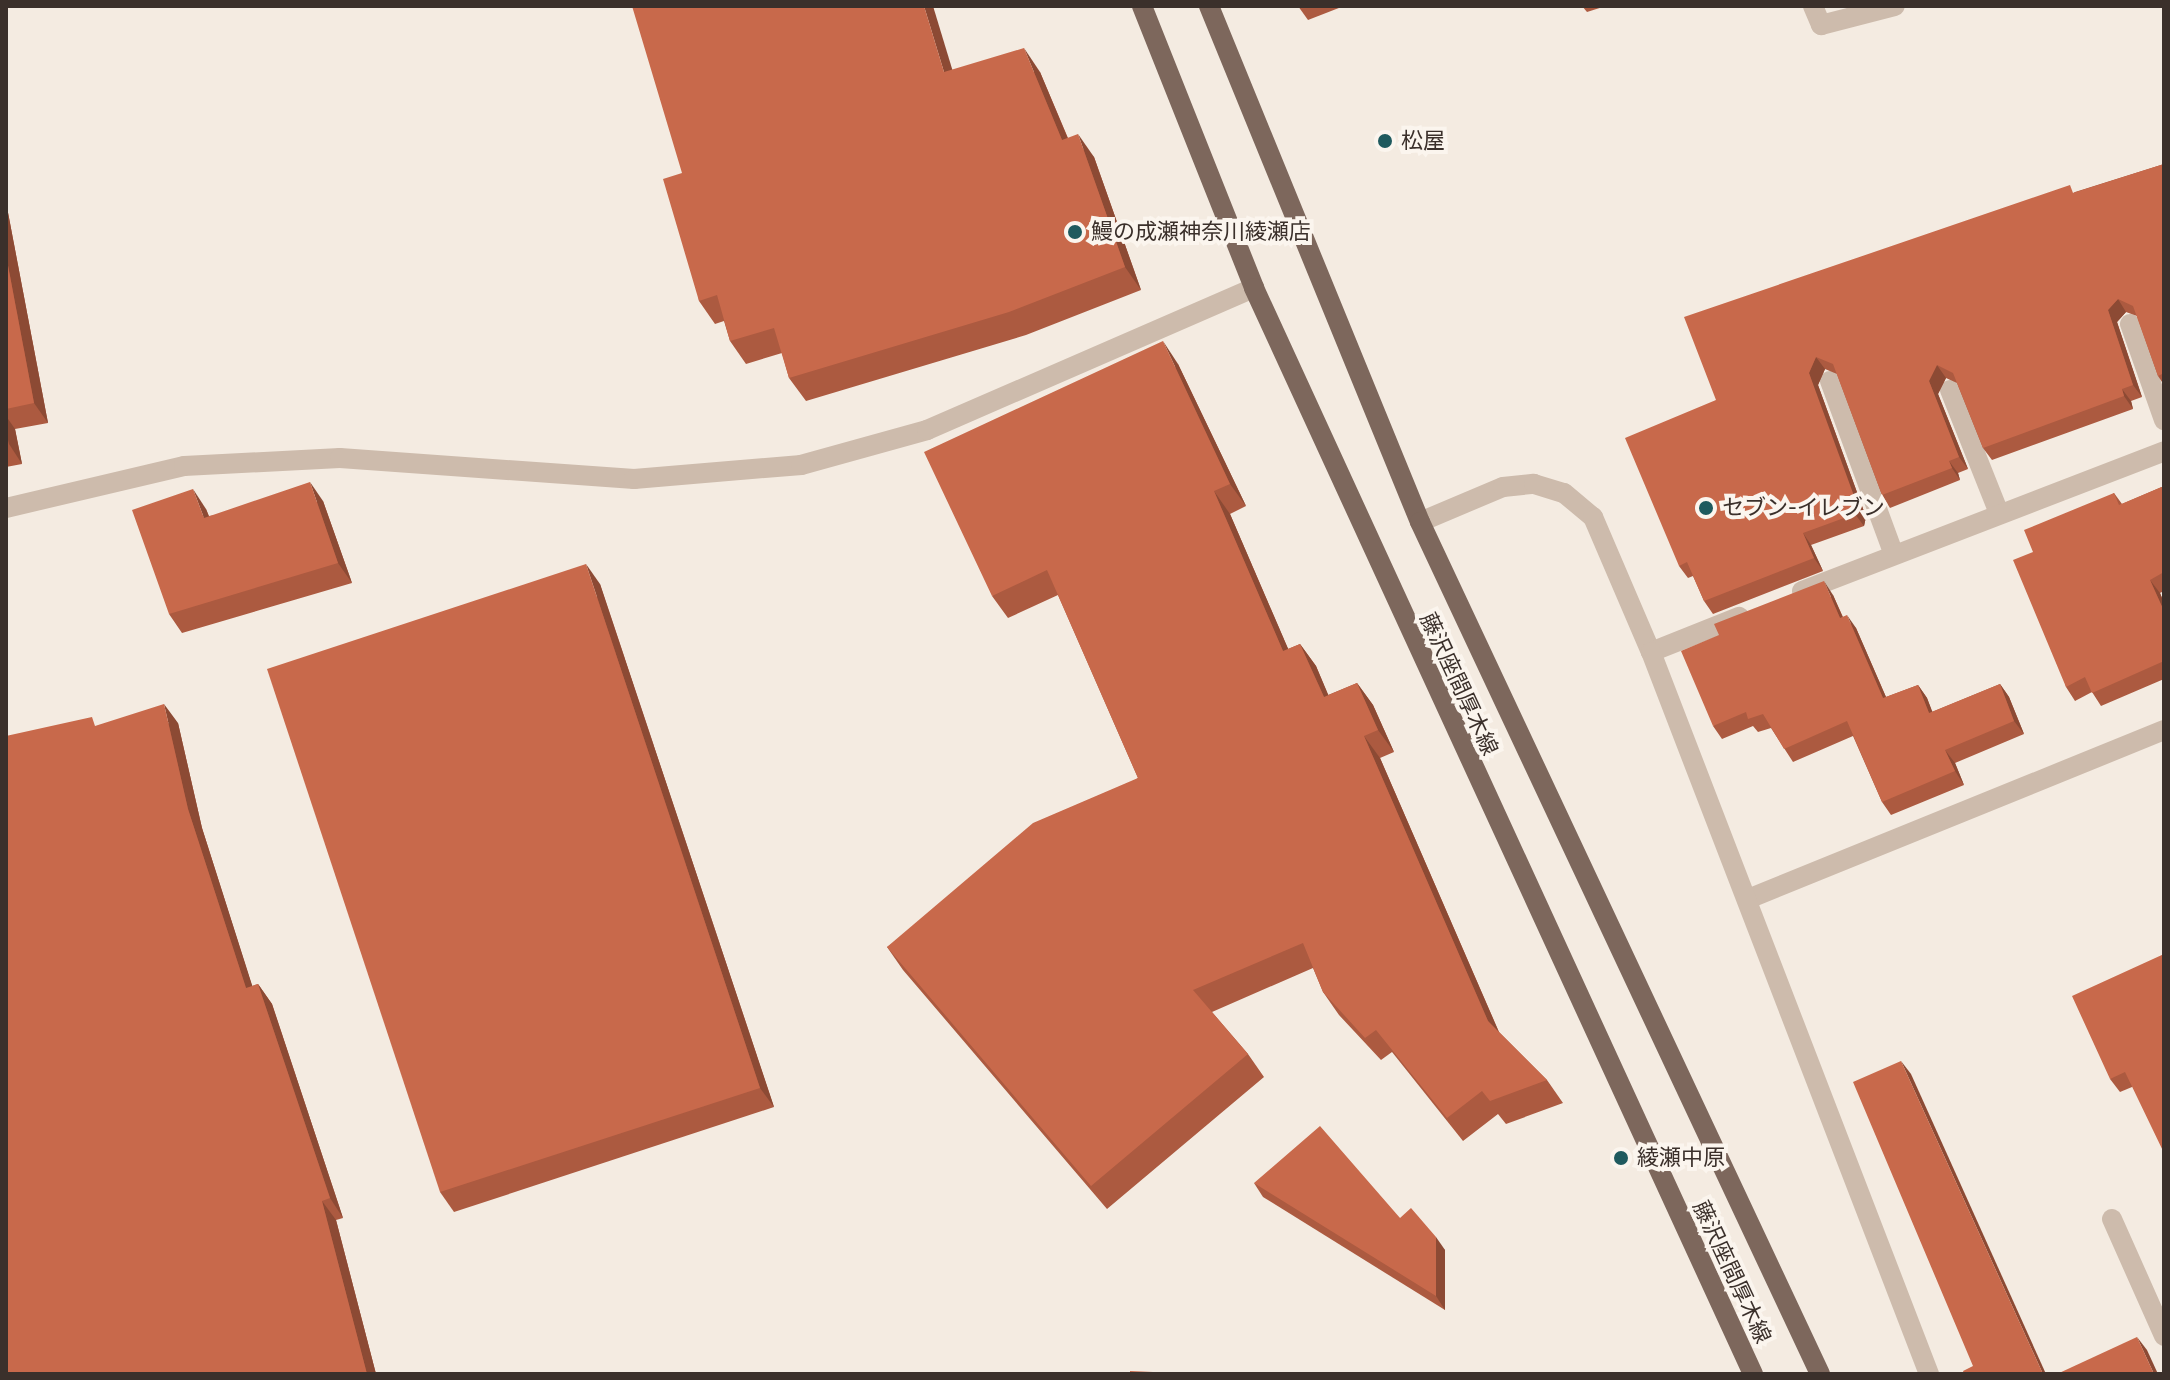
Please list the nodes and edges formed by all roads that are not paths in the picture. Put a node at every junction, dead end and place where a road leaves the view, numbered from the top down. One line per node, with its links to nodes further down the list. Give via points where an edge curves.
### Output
1 (1142, 6): 5 (main road, 藤沢座間厚木線)
2 (1209, 6): 13 (main road, 藤沢座間厚木線)
3 (1813, 6): 4 (street, via 1821,25)
4 (1895, 6)
5 (1254, 288): 11 (street, via 927,430 801,465 634,479 340,458 184,466); 20 (main road, 藤沢座間厚木線)
6 (2130, 324): 9 (street)
7 (1830, 381): 14 (street)
8 (1950, 390): 12 (street)
9 (2164, 420)
10 (2164, 451): 12 (street)
11 (6, 508)
12 (1999, 513): 14 (street)
13 (1420, 522): 15 (street, via 1503,487 1534,484 1564,493 1593,517); 21 (main road, 藤沢座間厚木線)
14 (1894, 555): 15 (street)
15 (1651, 652): 17 (street)
16 (2164, 730): 17 (street)
17 (1748, 899): 22 (street)
18 (2112, 1219): 19 (street)
19 (2164, 1336)
20 (1753, 1374)
21 (1820, 1374)
22 (1929, 1374)

